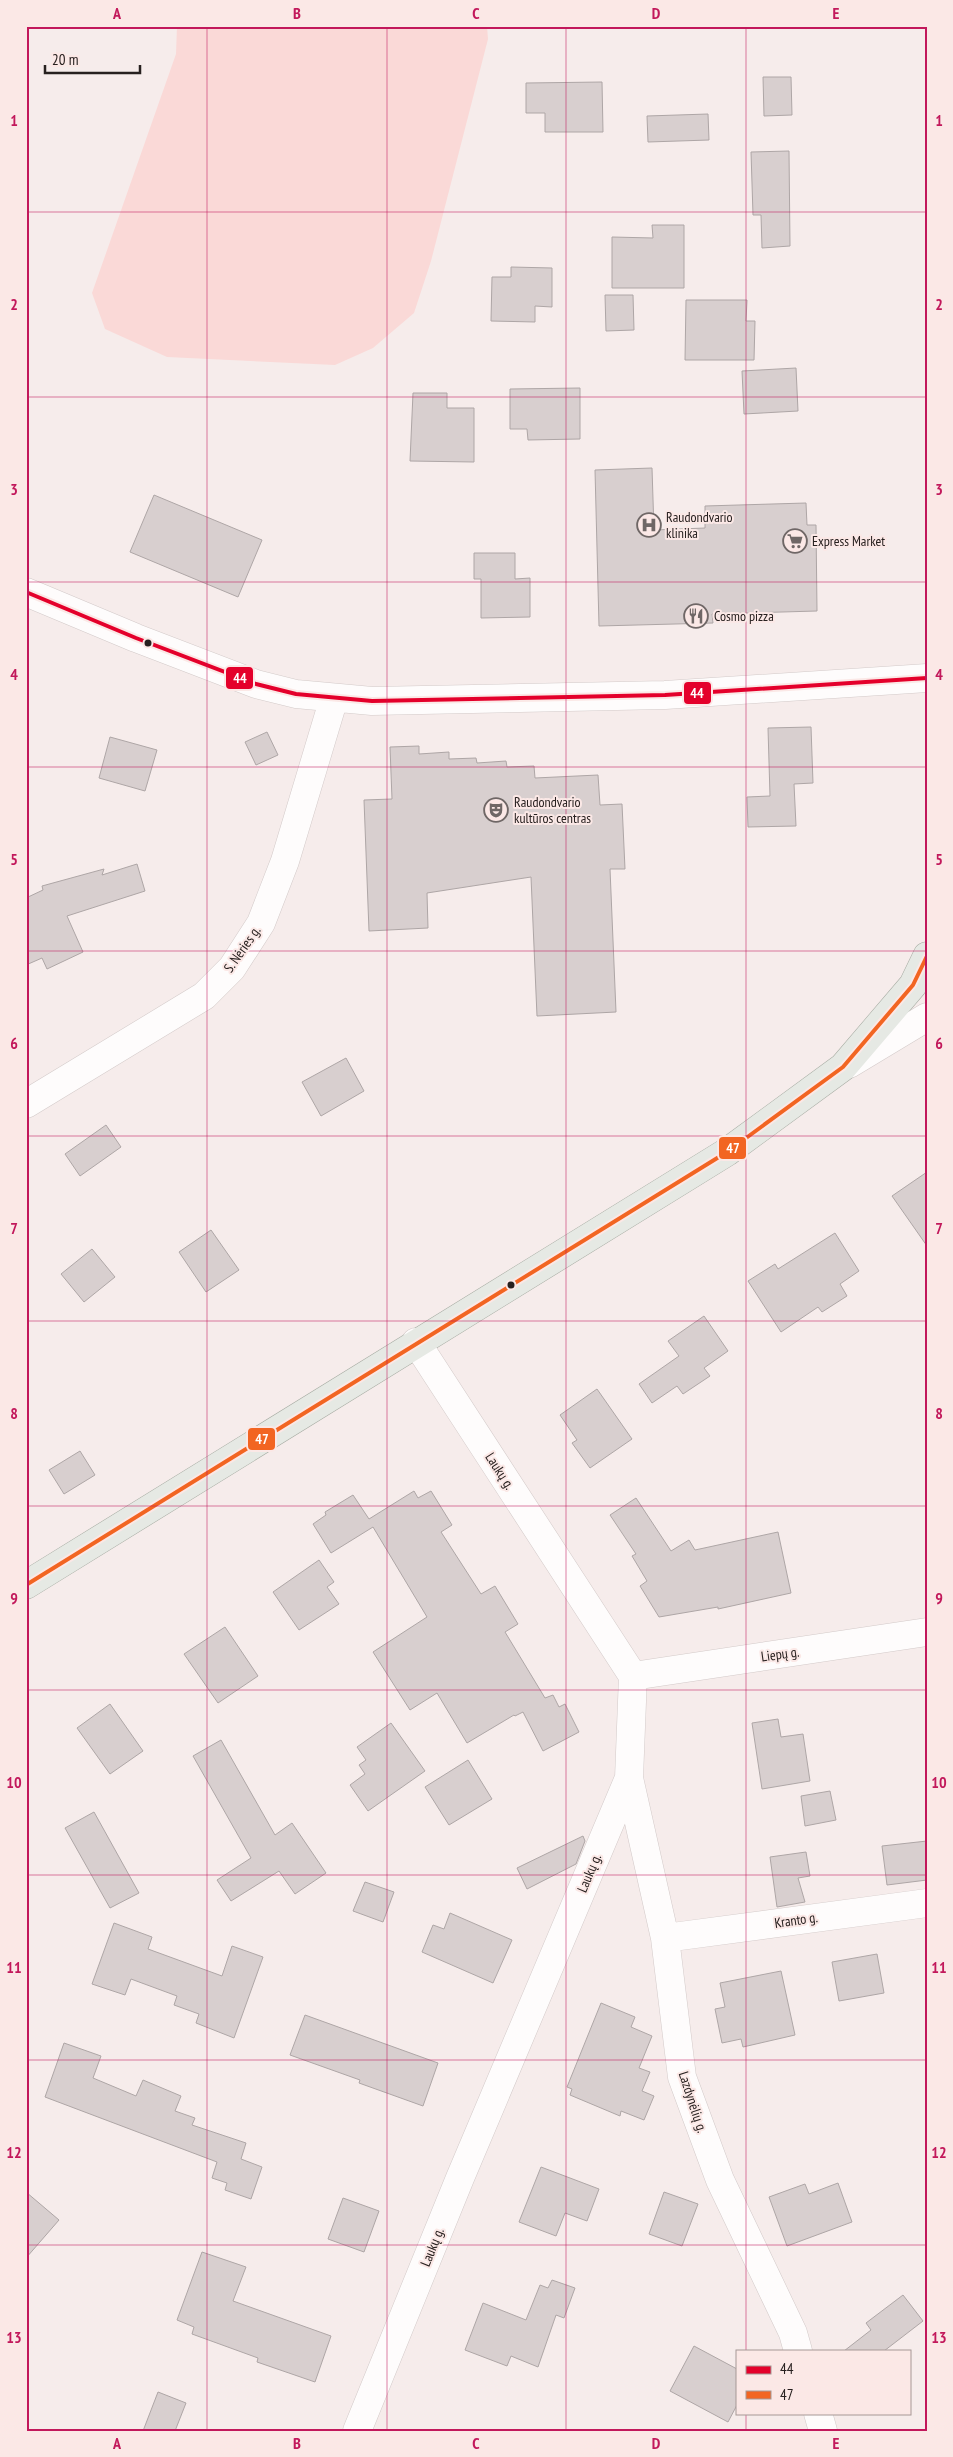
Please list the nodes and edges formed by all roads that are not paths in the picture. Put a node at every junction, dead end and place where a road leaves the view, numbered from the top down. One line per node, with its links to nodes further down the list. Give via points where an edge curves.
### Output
1 (26, 592): 3 (street, via 256,684 296,694)
2 (927, 678): 3 (street, via 665,696 372,701)
3 (334, 698): 7 (street, S. Nėries g., via 285,861 261,923 232,968 204,996)
4 (927, 956): 6 (main road, via 913,985)
5 (927, 1016): 6 (street)
6 (843, 1067): 8 (main road, via 726,1152)
7 (26, 1104)
8 (416, 1342): 9 (main road); 11 (street, Laukų g.)
9 (26, 1585)
10 (927, 1632): 11 (street, Liepų g.)
11 (633, 1676): 12 (street, Laukų g.)
12 (629, 1778): 14 (street, Lazdynėlių g.); 17 (street, Laukų g., via 460,2178)
13 (927, 1903): 14 (street, Kranto g.)
14 (666, 1938): 15 (street, Lazdynėlių g., via 682,2077 720,2180 793,2333)
15 (798, 2350)
16 (818, 2414): 18 (street)
17 (358, 2431)
18 (823, 2431)

